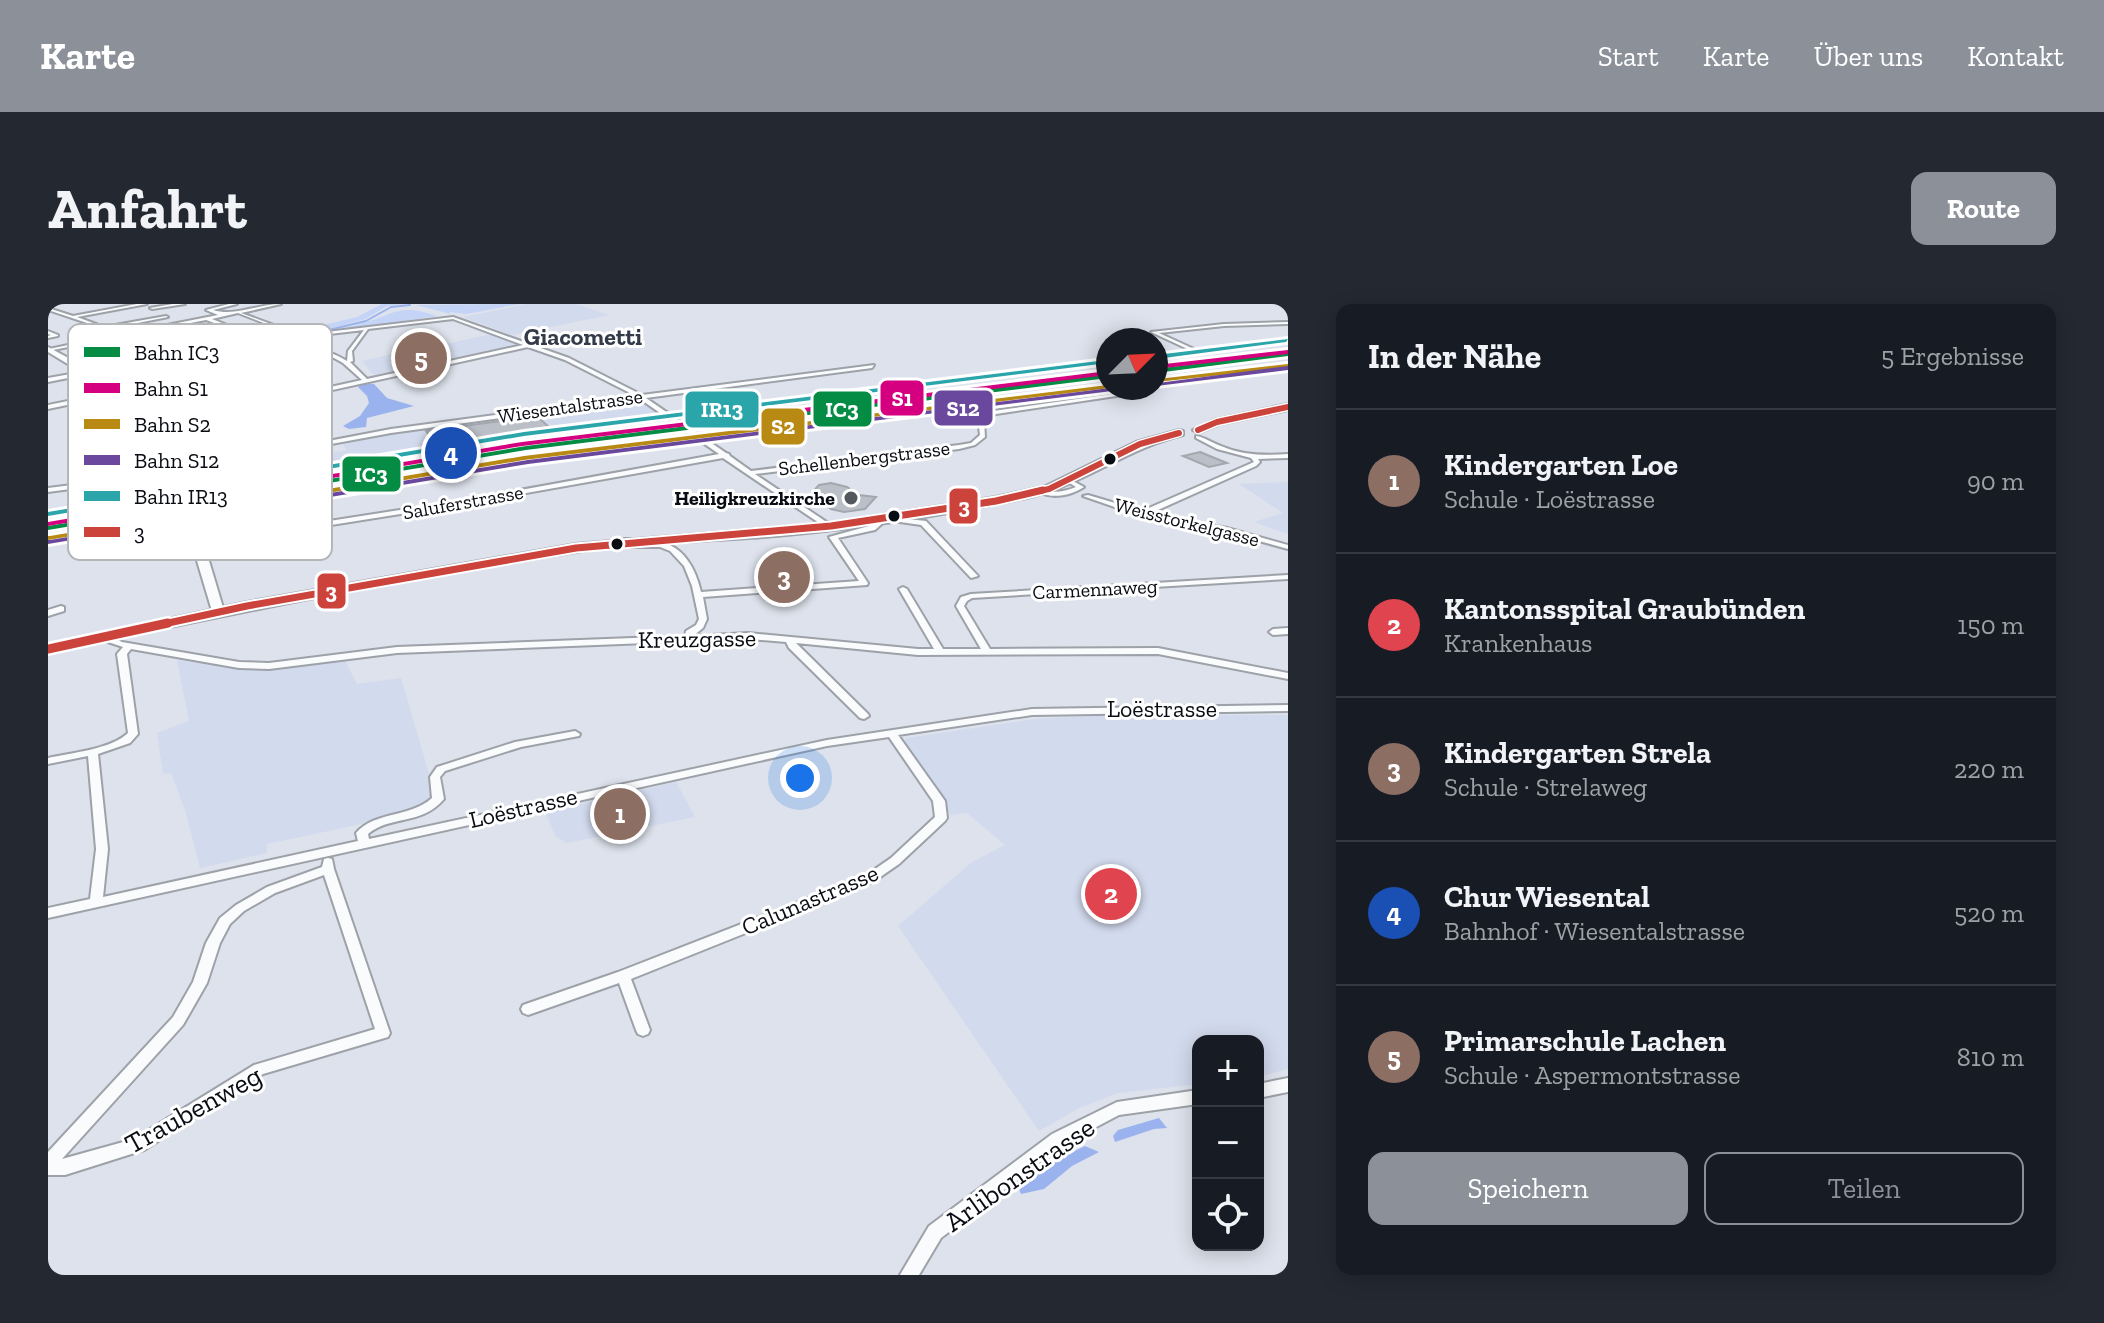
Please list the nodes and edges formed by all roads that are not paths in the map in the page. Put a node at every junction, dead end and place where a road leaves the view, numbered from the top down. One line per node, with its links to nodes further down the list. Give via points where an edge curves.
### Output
1 (63, 304): 7 (street)
2 (145, 304): 10 (street)
3 (183, 304): 6 (street)
4 (235, 304): 9 (street, via 208,310)
5 (279, 304): 8 (street)
6 (152, 306): 11 (street)
7 (48, 308): 10 (street)
8 (237, 313): 9 (street); 18 (street)
9 (224, 316): 12 (street)
10 (73, 317): 14 (street)
11 (166, 317): 15 (street); 16 (street)
12 (208, 319): 16 (street); 17 (street)
13 (1288, 323): 23 (street, via 1153,331)
14 (89, 324)
15 (128, 324)
16 (184, 324)
17 (220, 324)
18 (267, 324)
19 (366, 330): 20 (street); 21 (street, via 446,317); 24 (street)
20 (332, 334)
21 (529, 345): 30 (street); 33 (street)
22 (49, 349): 26 (main road)
23 (1192, 350)
24 (350, 351): 25 (street); 27 (street)
25 (333, 353): 27 (street)
26 (68, 361)
27 (350, 361): 30 (street)
28 (872, 366): 33 (street, Wiesentalstrasse)
29 (68, 376): 31 (street)
30 (364, 379): 32 (street)
31 (48, 380)
32 (332, 386)
33 (640, 396): 39 (street, Wiesentalstrasse); 40 (street)
34 (1096, 398): 43 (street, Schellenbergstrasse, via 995,412 981,419 980,440 965,446)
35 (68, 403): 36 (street)
36 (48, 407)
37 (1288, 407): 38 (main road, via 1217,422)
38 (1198, 433): 42 (street); 48 (main road, via 1182,428 1143,441 1071,482 1041,492)
39 (332, 440)
40 (727, 455): 43 (street); 49 (street, Saluferstrasse)
41 (1288, 456): 42 (street)
42 (1254, 457): 47 (street, via 1254,465)
43 (753, 472): 50 (street)
44 (68, 487): 45 (street)
45 (48, 490)
46 (1086, 496): 47 (street, Weisstorkelgasse)
47 (1142, 514): 52 (street, Weisstorkelgasse)
48 (887, 520): 50 (main road); 54 (street, via 923,523); 57 (street, via 833,537 864,583)
49 (332, 523)
50 (828, 527): 51 (main road)
51 (627, 541): 57 (street, via 674,552 692,571); 59 (main road)
52 (1288, 547)
53 (203, 560): 59 (main road)
54 (974, 576)
55 (1288, 577): 69 (street, Carmennaweg, via 971,596 960,606)
56 (903, 589): 68 (street)
57 (697, 595): 64 (street, via 703,623)
58 (61, 609): 60 (street)
59 (218, 611): 63 (main road)
60 (48, 613)
61 (1288, 631): 62 (street)
62 (1273, 632)
63 (110, 635): 66 (street, Kreuzgasse); 67 (main road)
64 (689, 638): 65 (street, Kreuzgasse); 66 (street, Kreuzgasse, via 388,650 269,666)
65 (790, 640): 68 (street, Kreuzgasse); 72 (street)
66 (128, 646): 75 (street, via 122,654 133,734)
67 (48, 649)
68 (940, 652): 69 (street, Kreuzgasse)
69 (987, 652): 70 (street, Kreuzgasse, via 1158,651)
70 (1288, 676)
71 (1288, 708): 73 (street, Loëstrasse, via 1041,712)
72 (864, 716)
73 (891, 733): 77 (street, Loëstrasse); 82 (street, Calunastrasse, via 942,808 931,829 869,879)
74 (575, 734): 77 (street, via 519,744 441,769 435,777 438,799 431,807 369,827 362,833)
75 (93, 752): 76 (street); 80 (street, via 102,849)
76 (48, 761)
77 (364, 843): 78 (street, Loëstrasse)
78 (327, 852): 79 (street); 80 (street, Loëstrasse)
79 (328, 869): 88 (street, via 271,890 225,921 178,1021); 88 (street, Traubenweg, via 383,1033 259,1069 138,1145 65,1167)
80 (96, 902): 81 (street, Loëstrasse)
81 (48, 913)
82 (623, 976): 83 (street); 84 (street)
83 (528, 1009)
84 (643, 1030)
85 (1288, 1085): 86 (street)
86 (1264, 1090)
87 (1192, 1098): 89 (street, Arlibonstrasse, via 1117,1109 1058,1139 935,1232)
88 (48, 1165)
89 (909, 1275)

